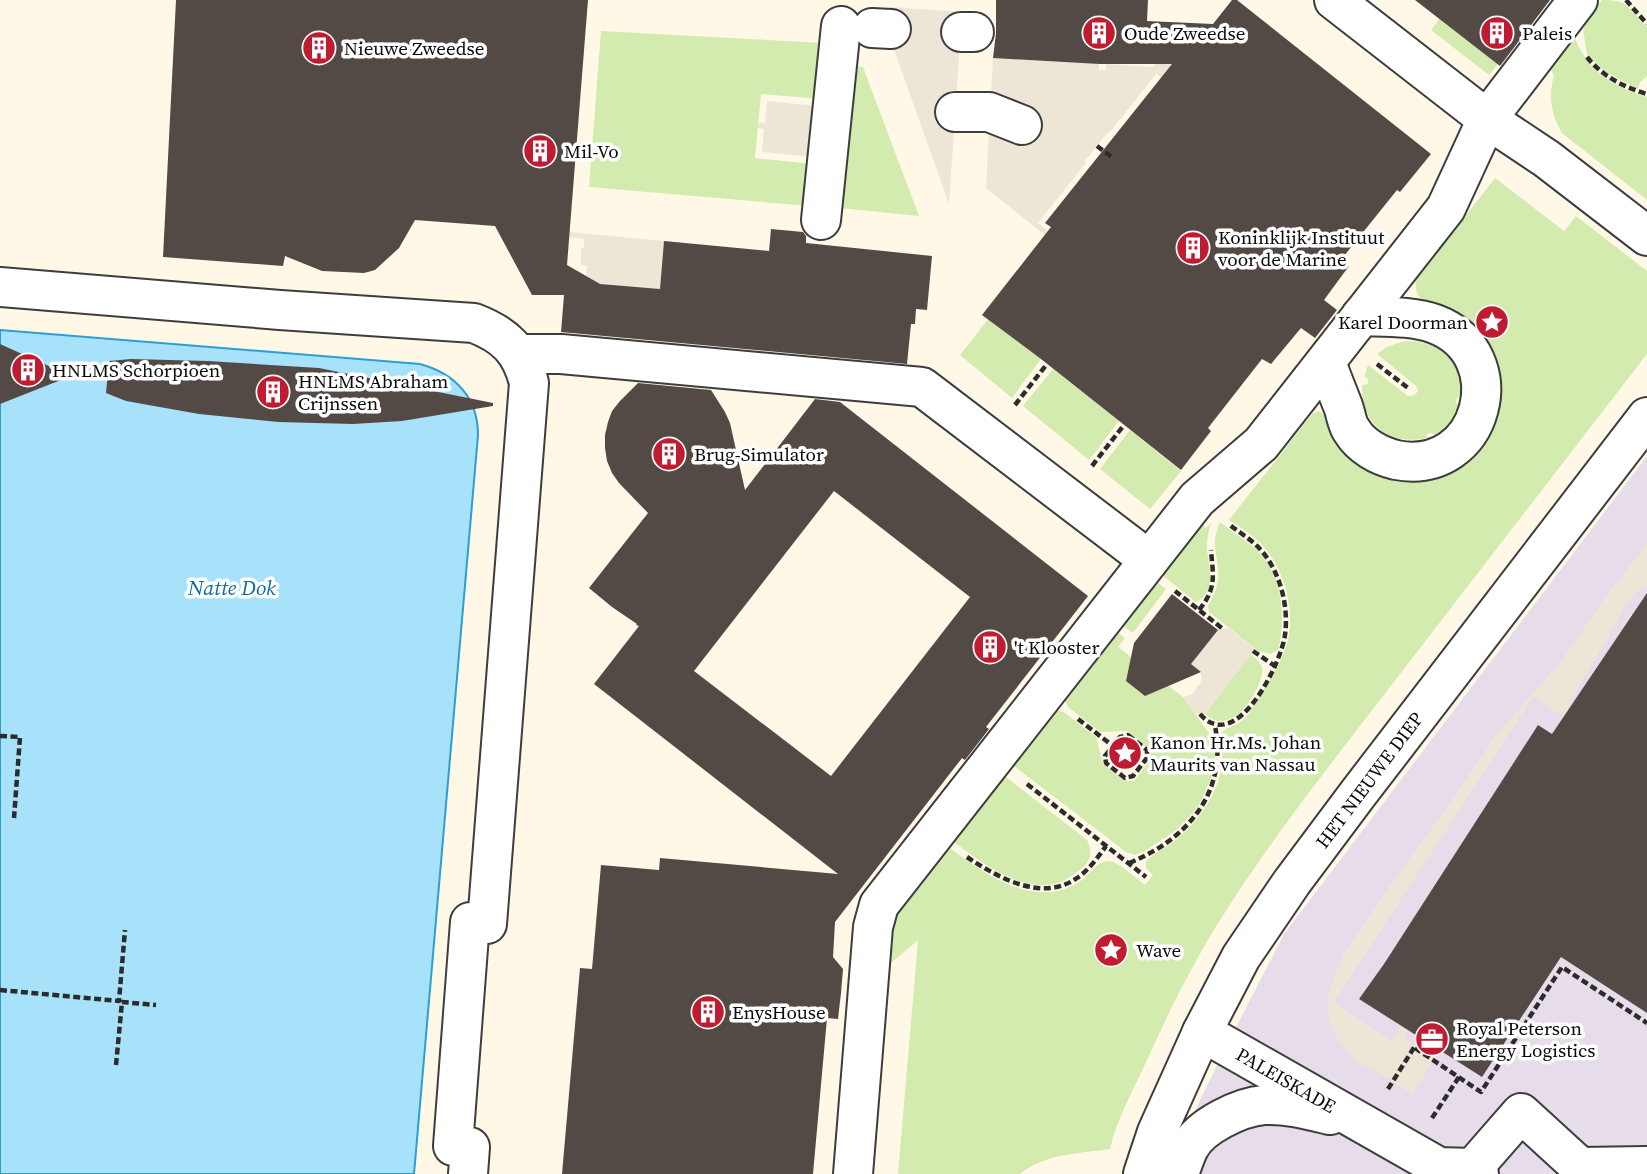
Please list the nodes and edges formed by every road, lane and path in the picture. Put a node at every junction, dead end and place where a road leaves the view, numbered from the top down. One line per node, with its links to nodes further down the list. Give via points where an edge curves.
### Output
1 (1334, 0): 8 (street)
2 (1626, 0): 4 (path)
3 (1575, 4): 6 (path, via 1581,47 1592,64 1614,81); 8 (street)
4 (1647, 24)
5 (868, 28): 12 (street, via 823,132)
6 (1647, 94)
7 (955, 111): 9 (street, via 989,112)
8 (1488, 119): 13 (street); 15 (street, via 1446,208)
9 (1022, 125)
10 (1097, 146): 11 (path)
11 (1112, 159)
12 (821, 220)
13 (1647, 236)
14 (0, 287): 16 (street, via 474,323 493,330)
15 (1361, 316): 17 (street); 17 (street, via 1435,324 1455,335 1470,351 1482,393 1478,416 1467,435 1430,460 1386,458 1351,431)
16 (518, 354): 21 (street, via 561,354 922,387); 50 (street, via 529,383 487,924 470,922 453,1146 470,1147)
17 (1325, 362): 23 (street)
18 (1047, 365): 21 (path)
19 (1647, 417): 44 (street, HET NIEUWE DIEP, via 1292,882 1241,957)
20 (1124, 425): 22 (path)
21 (989, 439): 22 (street)
22 (1066, 498): 24 (street)
23 (1208, 508): 24 (street); 25 (path, via 1214,528 1210,542 1212,592); 28 (path, via 1260,548 1279,581 1286,622)
24 (1147, 563): 25 (path); 33 (street)
25 (1199, 610): 26 (path)
26 (1223, 629)
27 (1253, 651): 28 (path)
28 (1275, 666): 30 (path, via 1243,715)
29 (1200, 714): 30 (path)
30 (1215, 726): 37 (path, via 1218,764 1202,807 1170,841)
31 (1128, 735): 31 (path, via 1147,750 1147,758 1133,776 1125,778 1106,763 1105,755 1120,737)
32 (0, 736): 34 (path, via 20,737)
33 (993, 758): 35 (street); 36 (path)
34 (14, 818)
35 (935, 833): 36 (path, via 976,863 1033,888 1062,886 1077,878); 51 (street, via 880,905 873,927)
36 (1106, 846): 37 (path)
37 (1128, 863): 38 (path)
38 (1146, 877)
39 (125, 930): 41 (path)
40 (0, 990): 41 (path)
41 (121, 1002): 42 (path); 45 (path)
42 (156, 1005)
43 (1647, 1023): 46 (path, via 1562,967 1481,1092 1415,1047)
44 (1202, 1032): 47 (street, PALEISKADE); 52 (street, HET NIEUWE DIEP)
45 (116, 1065)
46 (1388, 1087)
47 (1377, 1131): 49 (street, PALEISKADE); 53 (street, PALEISKADE, via 1304,1109 1250,1108 1201,1133 1189,1147)
48 (1647, 1166): 49 (street, via 1580,1167 1521,1113)
49 (1458, 1171)
50 (468, 1174)
51 (853, 1174)
52 (1143, 1174)
53 (1179, 1174)

